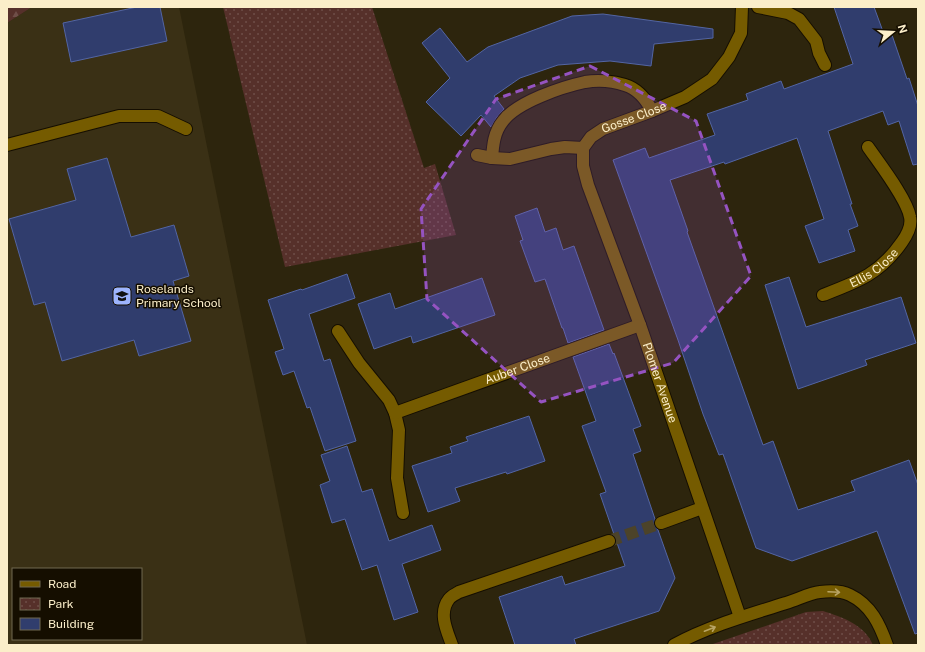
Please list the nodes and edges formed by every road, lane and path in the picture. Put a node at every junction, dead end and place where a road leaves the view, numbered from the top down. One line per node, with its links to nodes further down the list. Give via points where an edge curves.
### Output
1 (742, 7): 4 (street, Gosse Close, via 741,33 729,57 712,79 684,97)
2 (758, 7): 3 (street, via 788,13 799,19 816,41)
3 (825, 65)
4 (652, 112): 8 (street, Gosse Close, via 603,129 591,137); 10 (street, via 640,92 625,85 586,82 532,100 516,109 503,121 493,138)
5 (186, 129): 6 (street, via 158,116 119,116)
6 (7, 145)
7 (868, 147): 11 (street, Ellis Close, via 904,202)
8 (583, 148): 10 (street, via 565,147 510,159); 13 (street, Plomer Avenue, via 583,166 588,186)
9 (477, 155): 10 (street)
10 (492, 158)
11 (914, 226): 12 (street, Ellis Close, via 896,252 881,267 865,278)
12 (823, 295)
13 (640, 326): 15 (street, Auber Close); 16 (street, Plomer Avenue)
14 (338, 331): 15 (street, via 359,363 389,400)
15 (395, 413): 17 (street, via 399,430 397,478)
16 (702, 508): 18 (street); 20 (street, Plomer Avenue)
17 (403, 513)
18 (661, 523)
19 (609, 541): 21 (street, via 459,592 449,598 444,608 444,622)
20 (740, 617): 22 (street, one-way to 20); 23 (street, one-way to 23, via 819,592 836,591 850,594 872,612)
21 (452, 645)
22 (674, 645)
23 (887, 645)

